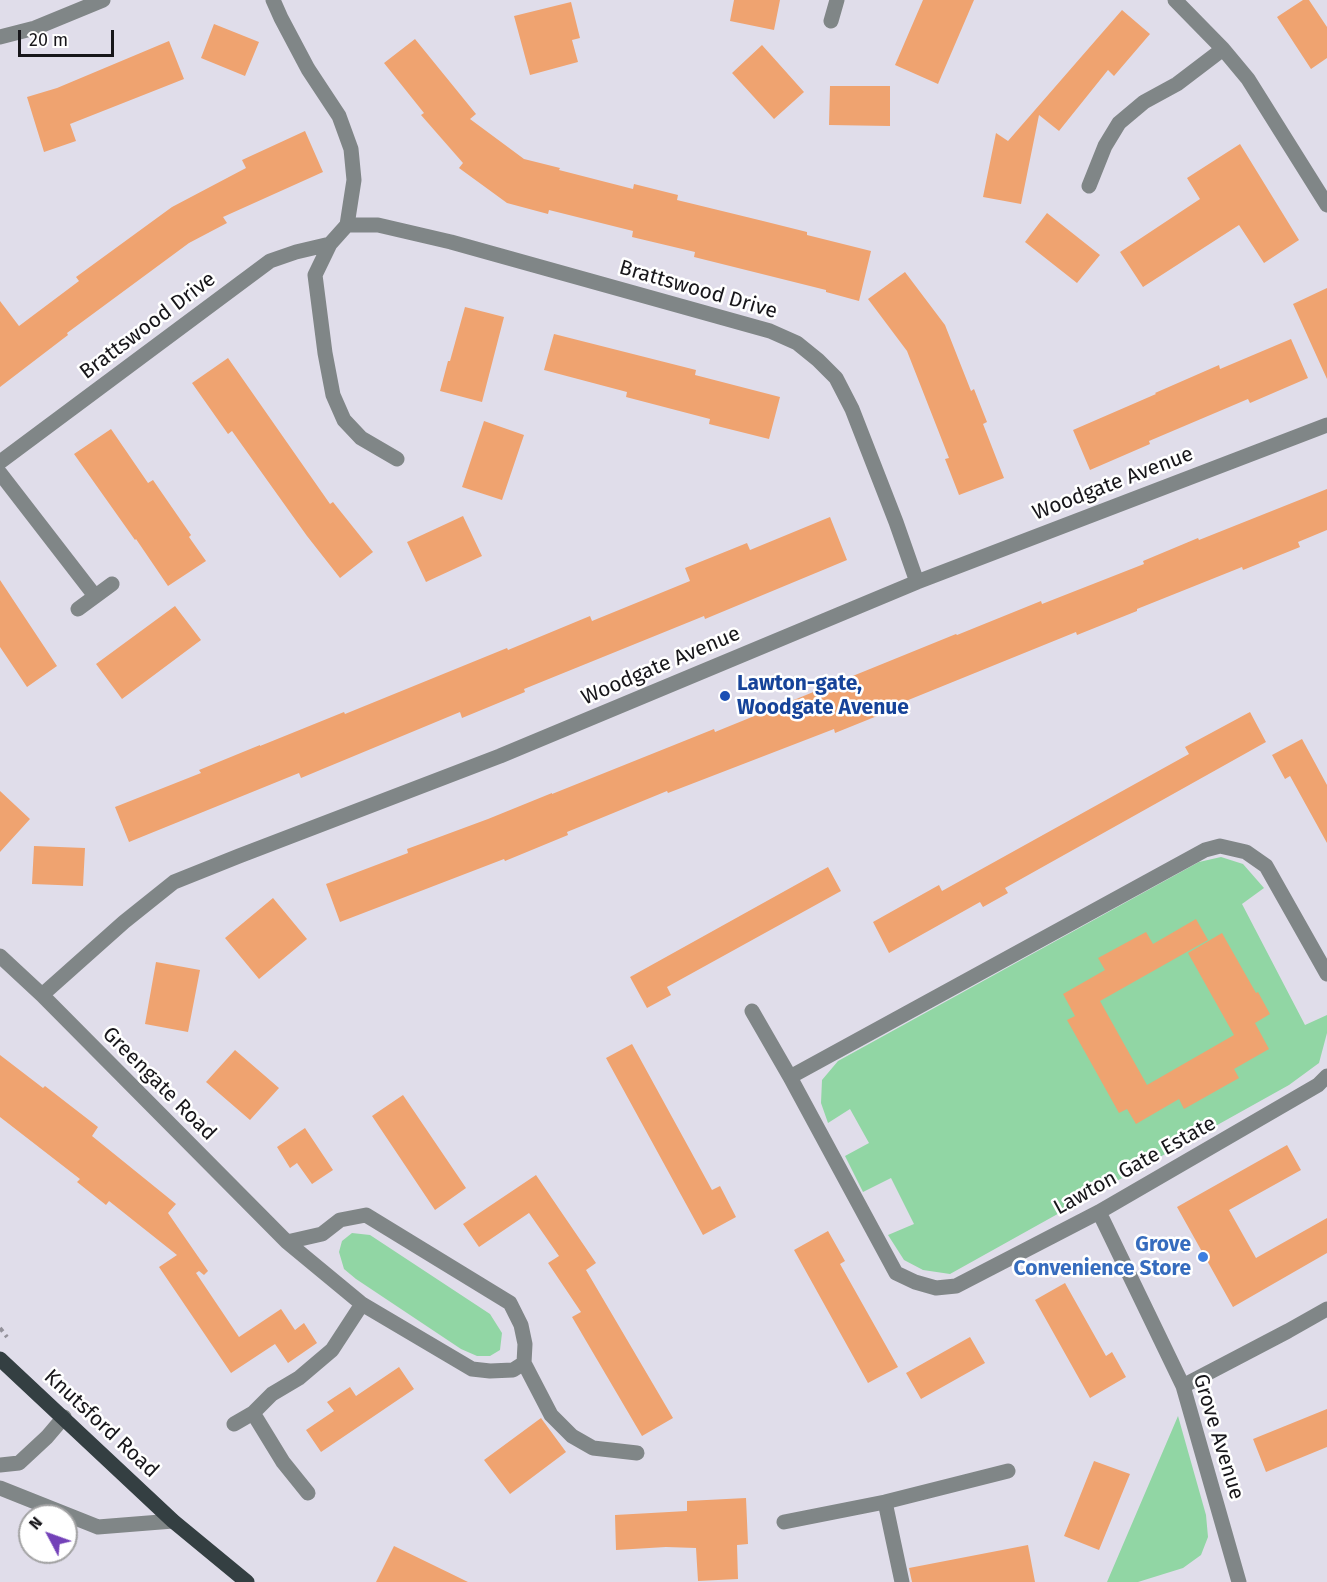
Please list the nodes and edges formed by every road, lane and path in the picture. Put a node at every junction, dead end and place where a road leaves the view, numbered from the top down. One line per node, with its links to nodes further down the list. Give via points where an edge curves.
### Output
1 (103, 0): 6 (street, via 34,28)
2 (273, 0): 10 (street, via 308,69 339,116 351,149 354,180)
3 (837, 0): 5 (street)
4 (1175, 0): 7 (street)
5 (831, 21)
6 (0, 37)
7 (1223, 49): 8 (street, via 1119,123); 9 (street, via 1248,79)
8 (1089, 186)
9 (1327, 205)
10 (347, 225): 11 (street); 16 (street, Brattswood Drive, via 378,225 452,242 770,331 797,343 836,378 852,409)
11 (330, 244): 13 (street, via 315,275 333,395 344,420 361,438); 14 (street, Brattswood Drive, via 270,261)
12 (1327, 425): 16 (street, Woodgate Avenue)
13 (397, 459)
14 (0, 462)
15 (0, 473): 18 (street)
16 (917, 582): 22 (street, Woodgate Avenue, via 500,756 174,882)
17 (112, 584): 18 (street)
18 (95, 596): 19 (street)
19 (78, 609)
20 (0, 956): 22 (street, Greengate Road)
21 (1327, 974): 25 (street, via 1266,866 1246,852 1220,846 1205,850)
22 (42, 996): 27 (street, Greengate Road)
23 (752, 1011): 25 (street, Lawton Gate Estate)
24 (1327, 1076): 26 (street, Lawton Gate Estate, via 1318,1085)
25 (790, 1077): 26 (street, Lawton Gate Estate, via 896,1273 915,1282 936,1288 956,1286)
26 (1099, 1212): 32 (street, Grove Avenue)
27 (287, 1242): 28 (street, Greengate Road); 31 (street, via 322,1234 339,1220 366,1215 510,1303 521,1325)
28 (362, 1304): 31 (street, Greengate Road, via 472,1369 513,1370); 33 (street, via 332,1350 299,1378 272,1394)
29 (1327, 1309): 32 (street)
30 (0, 1359): 34 (main road, Knutsford Road)
31 (524, 1363): 36 (street, via 551,1415 572,1436 593,1448)
32 (1183, 1386): 46 (street, Grove Avenue)
33 (253, 1413): 35 (street); 40 (street)
34 (64, 1417): 37 (street, via 19,1463); 42 (main road, Knutsford Road)
35 (234, 1424)
36 (637, 1453)
37 (0, 1465)
38 (1008, 1471): 41 (street)
39 (0, 1488): 42 (street, via 98,1527)
40 (308, 1494)
41 (885, 1502): 43 (street); 45 (street)
42 (173, 1521): 44 (main road, Knutsford Road)
43 (784, 1522)
44 (247, 1582)
45 (902, 1582)
46 (1239, 1582)

